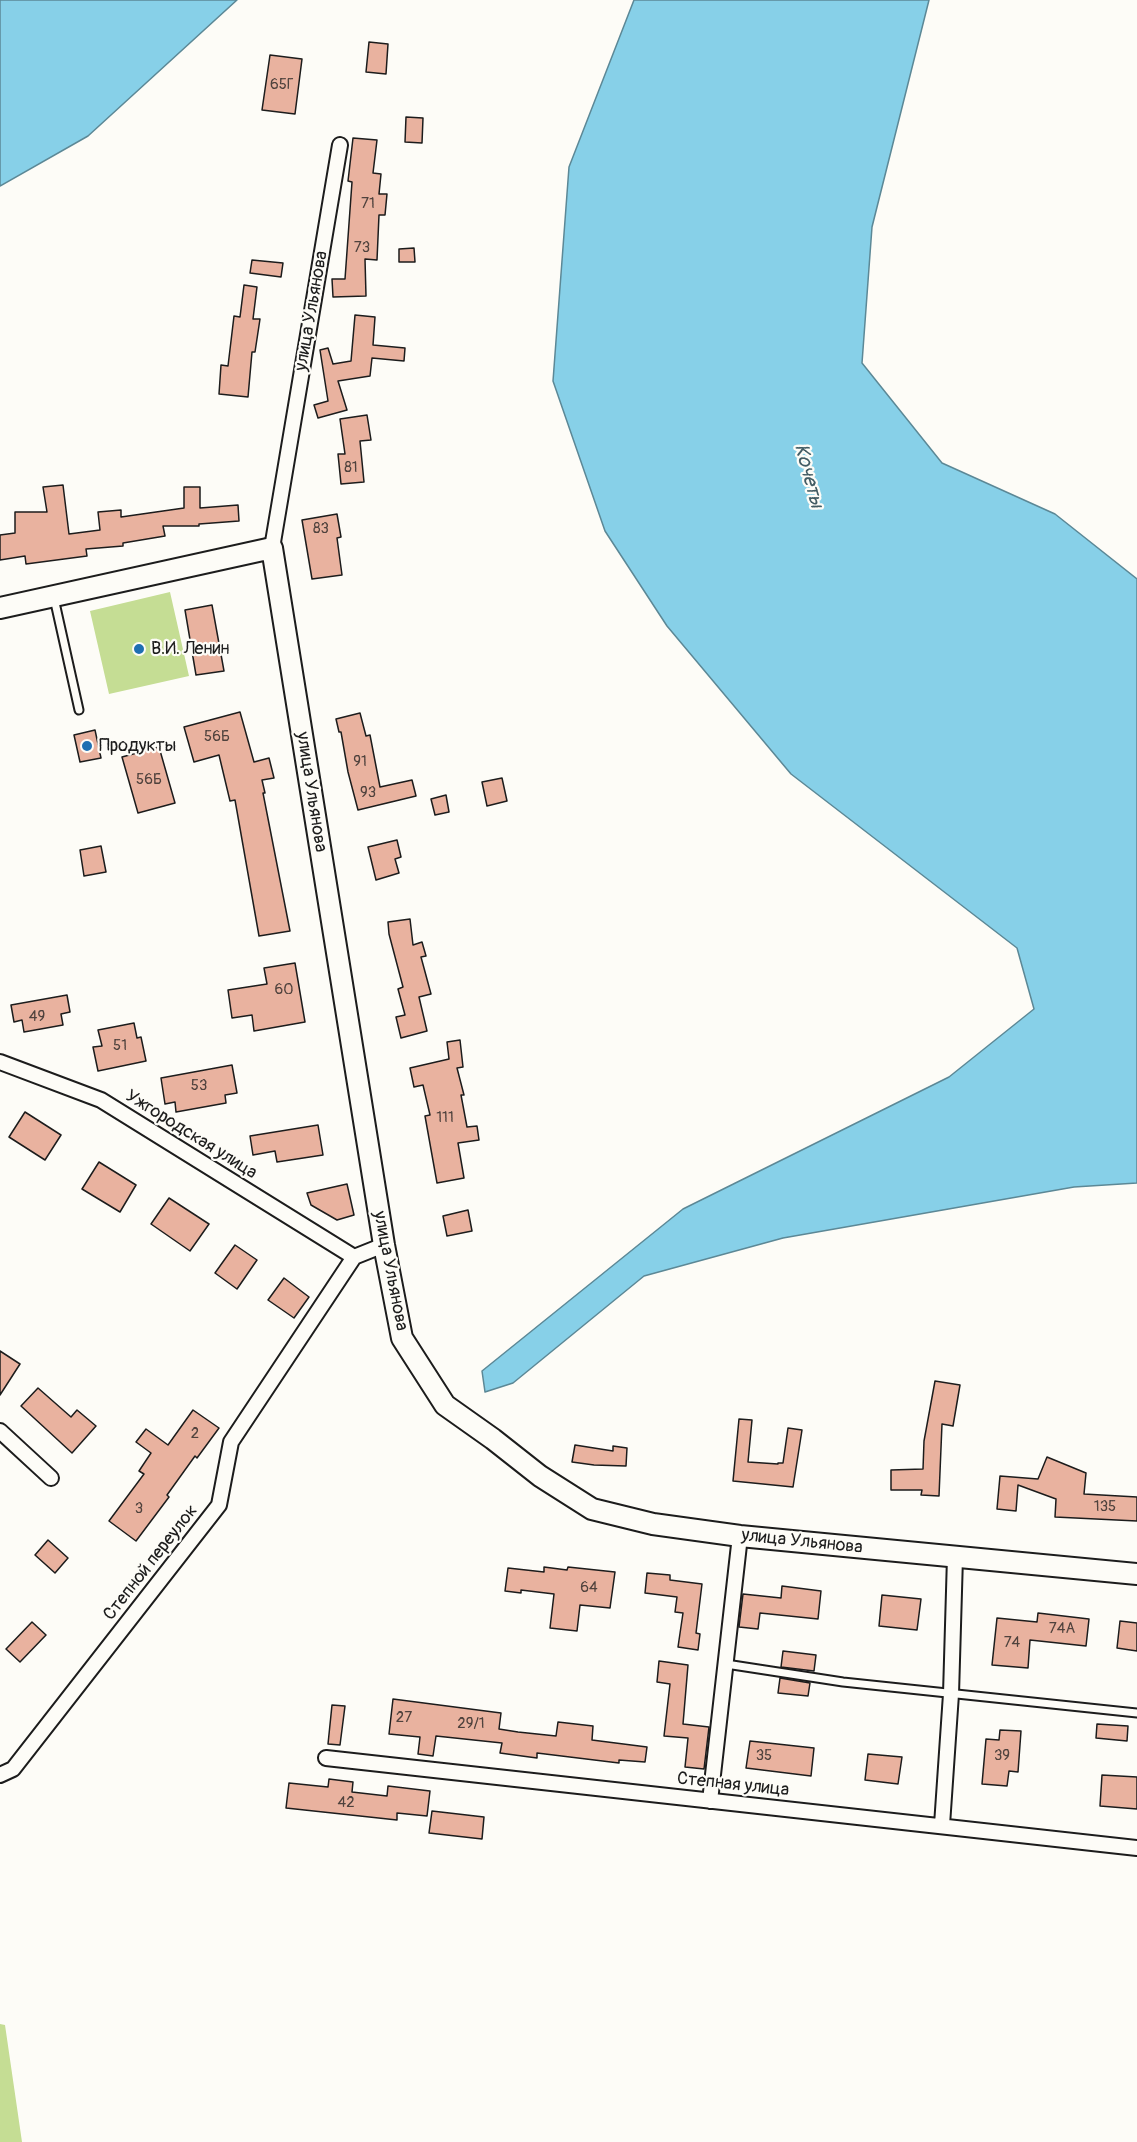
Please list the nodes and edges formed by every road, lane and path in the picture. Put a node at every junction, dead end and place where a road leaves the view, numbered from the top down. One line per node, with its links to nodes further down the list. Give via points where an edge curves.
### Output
1 (340, 145): 2 (street, улица Ульянова)
2 (272, 548): 3 (street); 7 (street, улица Ульянова)
3 (54, 596): 4 (street); 5 (lane)
4 (0, 608)
5 (79, 710)
6 (0, 1062): 8 (street, Ужгородская улица, via 101,1100)
7 (384, 1245): 8 (street); 11 (street, улица Ульянова, via 402,1338 445,1405 540,1476 592,1509 653,1524)
8 (354, 1257): 18 (street, Степной переулок, via 231,1442 219,1506 13,1769)
9 (0, 1431): 10 (street)
10 (51, 1478)
11 (740, 1536): 12 (street, улица Ульянова); 14 (street)
12 (955, 1557): 13 (street, улица Ульянова); 15 (street)
13 (1137, 1574)
14 (726, 1665): 15 (lane); 19 (street)
15 (951, 1694): 16 (lane); 20 (street)
16 (1137, 1713)
17 (326, 1758): 19 (street, Степная улица)
18 (0, 1775)
19 (710, 1801): 20 (street, Степная улица)
20 (942, 1825): 21 (street, Степная улица)
21 (1137, 1848)

